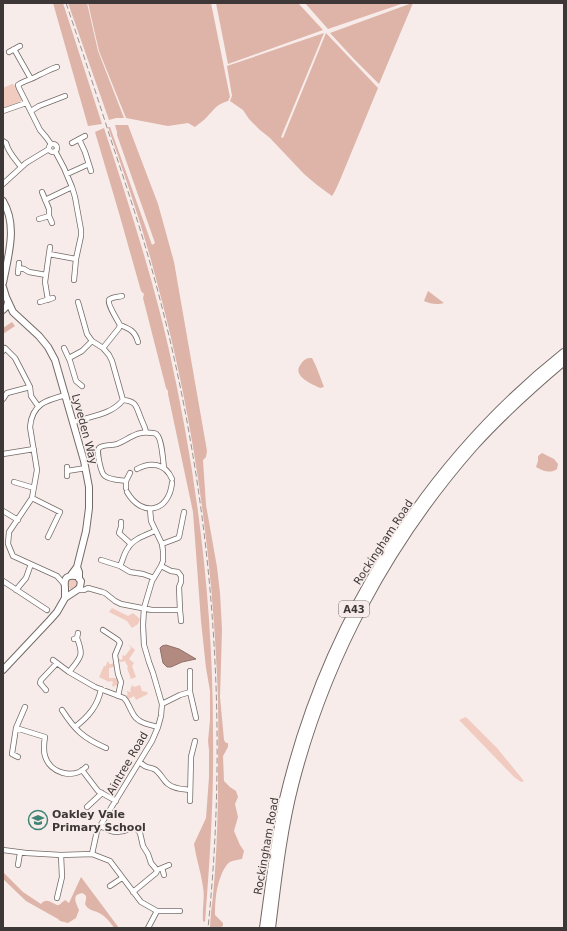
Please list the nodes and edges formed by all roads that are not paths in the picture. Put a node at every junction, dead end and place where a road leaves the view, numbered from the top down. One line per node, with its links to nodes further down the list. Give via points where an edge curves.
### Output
1 (20, 46): 2 (street)
2 (14, 49): 3 (street); 5 (street)
3 (9, 52)
4 (57, 67): 5 (street)
5 (31, 79): 7 (street, via 18,85)
6 (65, 96): 9 (street)
7 (26, 103): 8 (street); 9 (street)
8 (3, 111)
9 (31, 111): 14 (street)
10 (85, 136): 11 (street)
11 (79, 139): 13 (street); 15 (street)
12 (3, 141): 16 (street)
13 (72, 143)
14 (50, 147): 16 (street); 18 (street, via 52,152 55,151)
15 (89, 164): 17 (street); 18 (street)
16 (21, 167): 19 (street)
17 (91, 171)
18 (66, 174): 20 (street)
19 (3, 184)
20 (72, 187): 23 (street); 29 (street, via 81,230)
21 (42, 192): 23 (street)
22 (3, 200): 33 (street, via 9,213 11,230)
23 (45, 200): 24 (street)
24 (49, 216): 25 (street); 26 (street)
25 (39, 219)
26 (52, 223)
27 (50, 247): 28 (street)
28 (49, 254): 29 (street); 31 (street)
29 (76, 259): 32 (street)
30 (18, 273): 31 (street, via 19,265 29,272)
31 (46, 275): 39 (street, via 45,287 51,299)
32 (74, 280)
33 (3, 283)
34 (3, 287): 36 (street, Lyveden Way)
35 (122, 296): 37 (street)
36 (6, 298): 41 (street, via 7,306); 42 (street, Lyveden Way)
37 (109, 300): 38 (street); 43 (street)
38 (103, 301)
39 (40, 302)
40 (78, 302): 44 (street, via 87,334)
41 (3, 310): 42 (street)
42 (13, 312): 54 (street, Lyveden Way, via 48,347 57,364)
43 (120, 325): 45 (street, via 132,331); 47 (street)
44 (92, 341): 47 (street); 50 (street, via 82,351)
45 (138, 342)
46 (64, 348): 50 (street)
47 (103, 348): 56 (street, via 109,354)
48 (3, 351): 53 (street, via 5,348 15,358)
49 (564, 353): 140 (highway, Rockingham Road / A43, via 501,409 445,471 403,527 357,604 326,671 297,751 278,830)
50 (69, 358): 52 (street, via 76,381)
51 (564, 361): 141 (highway, Rockingham Road / A43, via 495,424 445,481 393,554 360,611 323,694 299,769 284,830)
52 (82, 386)
53 (30, 387): 55 (street, via 7,393); 57 (street, via 31,396)
54 (66, 395): 57 (street, via 47,400); 58 (street, Lyveden Way)
55 (3, 399)
56 (123, 400): 58 (street, via 110,411); 59 (street, via 137,406)
57 (38, 406): 60 (street, via 30,424)
58 (74, 422): 62 (street, Lyveden Way)
59 (146, 432): 64 (street, via 158,436); 67 (street, via 117,444 99,448 103,474)
60 (34, 449): 61 (street); 69 (street, via 37,470)
61 (3, 454)
62 (86, 468): 65 (street); 83 (street, Lyveden Way, via 89,486 88,516)
63 (137, 468): 64 (street, via 143,465)
64 (164, 468): 71 (street, via 171,476 171,492 160,506)
65 (67, 471)
66 (130, 473): 67 (street)
67 (126, 481): 71 (street, via 127,490 137,504)
68 (14, 482): 69 (street)
69 (34, 488): 70 (street)
70 (32, 498): 74 (street); 77 (street, via 60,512)
71 (150, 509): 76 (street)
72 (3, 511): 74 (street)
73 (184, 512): 79 (street, via 179,537)
74 (18, 520): 81 (street, via 9,532 8,544 13,556)
75 (121, 522): 78 (street, via 119,532)
76 (153, 532): 78 (street); 79 (street)
77 (48, 538)
78 (131, 544): 82 (street)
79 (162, 544): 84 (street)
80 (101, 560): 82 (street)
81 (31, 564): 85 (street); 92 (street, via 26,578)
82 (120, 566): 87 (street, via 130,572)
83 (77, 567): 86 (street, Lyveden Way); 88 (street, Lyveden Way)
84 (163, 567): 87 (street); 97 (street, via 178,572 181,576)
85 (57, 576): 86 (street); 90 (street)
86 (70, 576): 88 (street); 90 (street, Lyveden Way, via 65,579)
87 (154, 578): 95 (street, Aintree Road)
88 (80, 580): 91 (street); 93 (street, via 80,587)
89 (3, 581): 92 (street)
90 (65, 586): 93 (street, via 68,591); 94 (street, Lyveden Way)
91 (88, 588): 93 (street); 95 (street, via 105,593 121,604)
92 (16, 590): 96 (street)
93 (76, 591): 94 (street)
94 (65, 598): 101 (street, via 57,612)
95 (144, 608): 97 (street); 108 (street, Aintree Road, via 144,645)
96 (48, 610)
97 (180, 610): 98 (street)
98 (181, 620)
99 (103, 630): 107 (street, via 120,643 114,655 121,682)
100 (76, 636): 103 (street, via 82,653)
101 (3, 670)
102 (190, 670): 106 (street)
103 (70, 672): 104 (street); 105 (street, via 55,661 40,683)
104 (101, 689): 107 (street); 112 (street, via 94,709)
105 (46, 690)
106 (190, 692): 108 (street); 111 (street)
107 (118, 696): 113 (street, via 126,700 132,714 139,721)
108 (162, 704): 113 (street, Aintree Road)
109 (25, 707): 114 (street)
110 (62, 710): 112 (street)
111 (196, 718)
112 (75, 727): 116 (street, via 86,738)
113 (158, 727): 118 (street, Aintree Road)
114 (16, 728): 117 (street, via 12,754); 120 (street, via 45,737 44,753 52,767 66,774 84,768 98,791)
115 (195, 741): 119 (street, via 191,757)
116 (106, 748)
117 (18, 757)
118 (140, 762): 119 (street, via 154,769 168,784 177,789); 121 (street, Aintree Road)
119 (190, 790): 122 (street)
120 (102, 793): 121 (street); 123 (street)
121 (116, 801): 124 (street, Aintree Road)
122 (190, 801)
123 (87, 808)
124 (100, 826): 127 (street, Aintree Road); 131 (street, via 116,832 136,828 151,862)
125 (3, 850): 126 (street)
126 (20, 853): 128 (street); 129 (street)
127 (92, 854): 128 (street); 133 (street, via 110,862)
128 (61, 855): 136 (street, via 62,876)
129 (18, 865)
130 (169, 865): 131 (street)
131 (159, 869): 132 (street); 135 (street)
132 (164, 875)
133 (122, 878): 134 (street); 135 (street)
134 (110, 886)
135 (133, 892): 137 (street, via 141,902)
136 (57, 898)
137 (157, 911): 138 (street); 139 (street)
138 (180, 911)
139 (148, 928)
140 (264, 928)
141 (271, 928)

